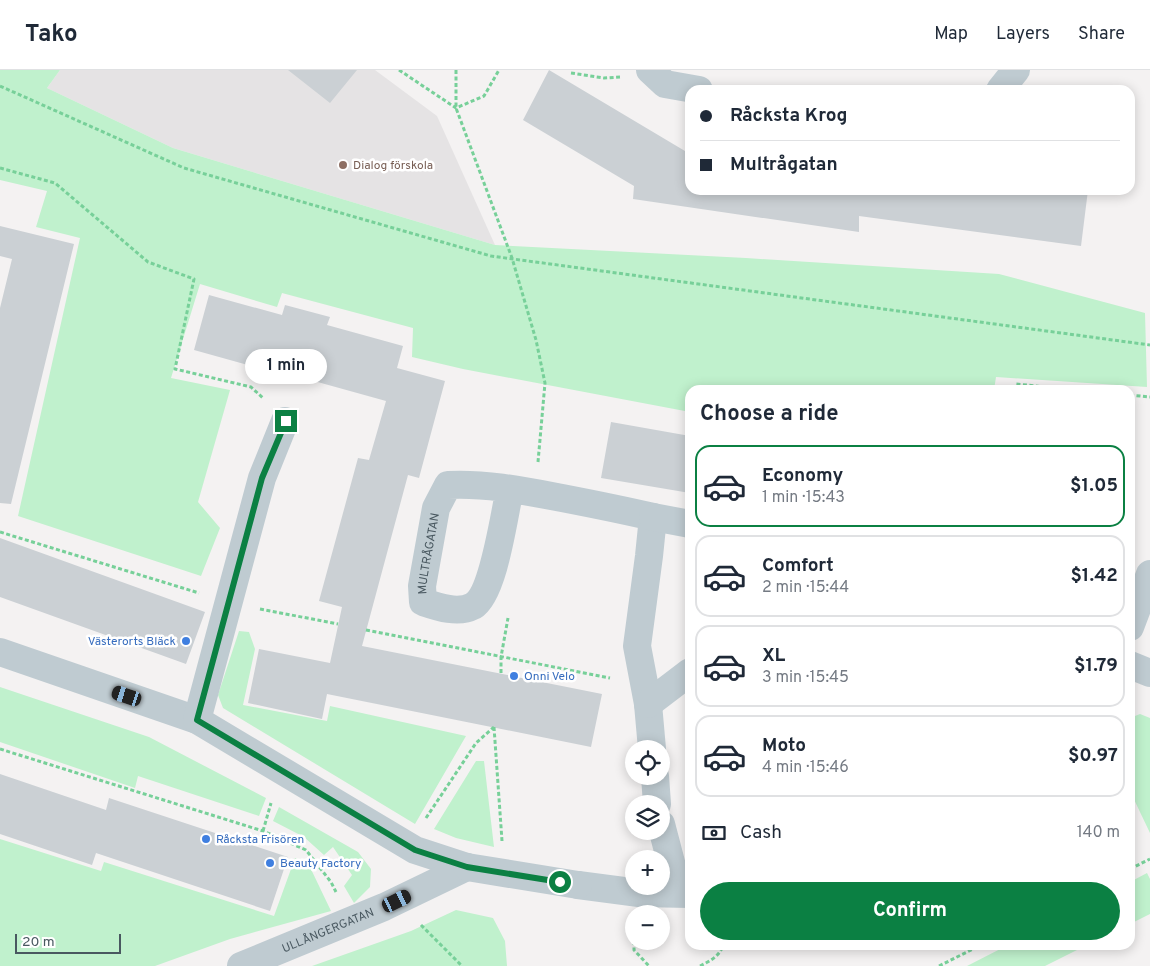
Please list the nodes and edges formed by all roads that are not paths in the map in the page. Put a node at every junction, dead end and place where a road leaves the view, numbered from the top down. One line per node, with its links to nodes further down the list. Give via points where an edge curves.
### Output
1 (1016, 70): 3 (street)
2 (638, 73): 4 (street, via 665,84)
3 (1004, 85)
4 (685, 88)
5 (286, 421): 16 (street, via 262,478)
6 (510, 489): 6 (street, MULTRÅGATAN, via 448,485 436,508 422,586 423,602 457,610 472,607 481,600 492,574); 7 (street, MULTRÅGATAN)
7 (653, 517): 8 (street, MULTRÅGATAN); 15 (street, via 637,646)
8 (685, 523)
9 (1150, 574): 10 (street)
10 (1135, 614)
11 (0, 652): 16 (street)
12 (1135, 667): 13 (street)
13 (1150, 673)
14 (685, 674): 15 (street)
15 (646, 694): 17 (street)
16 (197, 720): 19 (street, via 415,850)
17 (651, 740)
18 (666, 840): 20 (street)
19 (467, 867): 20 (street, bridge, via 639,893); 21 (street, ULLÅNGERGATAN, via 397,901)
20 (685, 894)
21 (241, 966)

